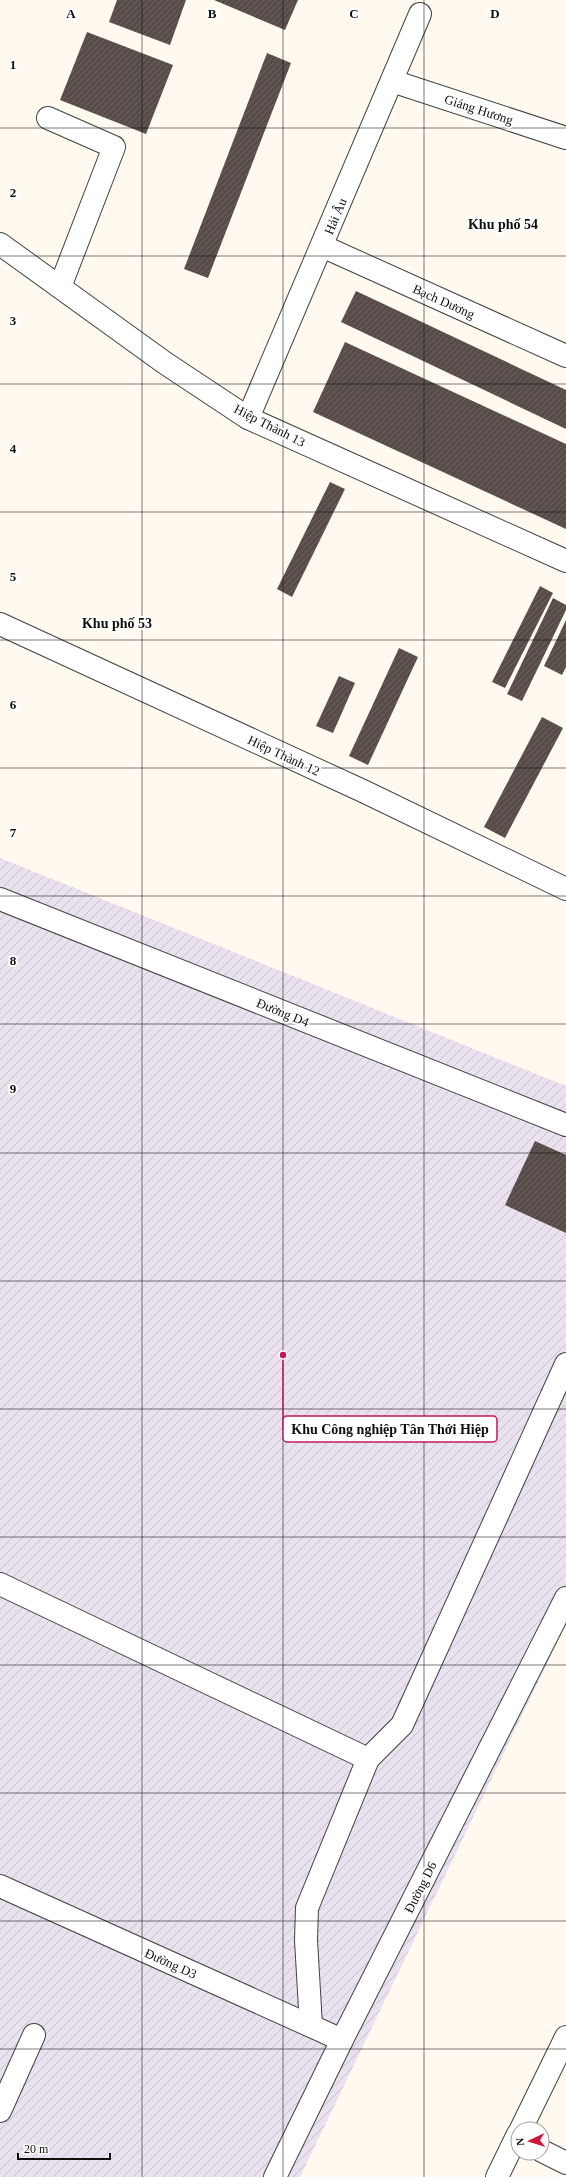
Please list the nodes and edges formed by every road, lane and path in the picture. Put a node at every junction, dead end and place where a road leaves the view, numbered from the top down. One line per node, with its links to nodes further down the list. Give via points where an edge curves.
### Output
1 (420, 14): 2 (street, Hải Âu)
2 (392, 81): 4 (street, Giáng Hương); 6 (street, Hải Âu)
3 (48, 118): 7 (street, via 114,147)
4 (566, 138)
5 (0, 244): 7 (street, Hiệp Thành 13)
6 (322, 246): 8 (street, Bạch Dương); 9 (street, Hải Âu)
7 (60, 287): 9 (street, Hiệp Thành 13, via 165,363)
8 (565, 353)
9 (248, 418): 10 (street, Hiệp Thành 13)
10 (566, 561)
11 (0, 624): 12 (street, Hiệp Thành 12, via 362,791)
12 (566, 889)
13 (0, 899): 14 (street, Đường D4)
14 (566, 1125)
15 (566, 1364): 18 (street, via 402,1725)
16 (0, 1584): 18 (street)
17 (566, 1598): 23 (street, Đường D6)
18 (368, 1759): 20 (street, via 307,1908 306,1940)
19 (0, 1886): 20 (street, Đường D3)
20 (311, 2026): 23 (street, Đường D3)
21 (34, 2035): 24 (street)
22 (566, 2037): 25 (street)
23 (342, 2040): 29 (street, Đường D6)
24 (0, 2111)
25 (525, 2121)
26 (510, 2151): 30 (street)
27 (550, 2155): 28 (street)
28 (566, 2163)
29 (275, 2177)
30 (497, 2177)

